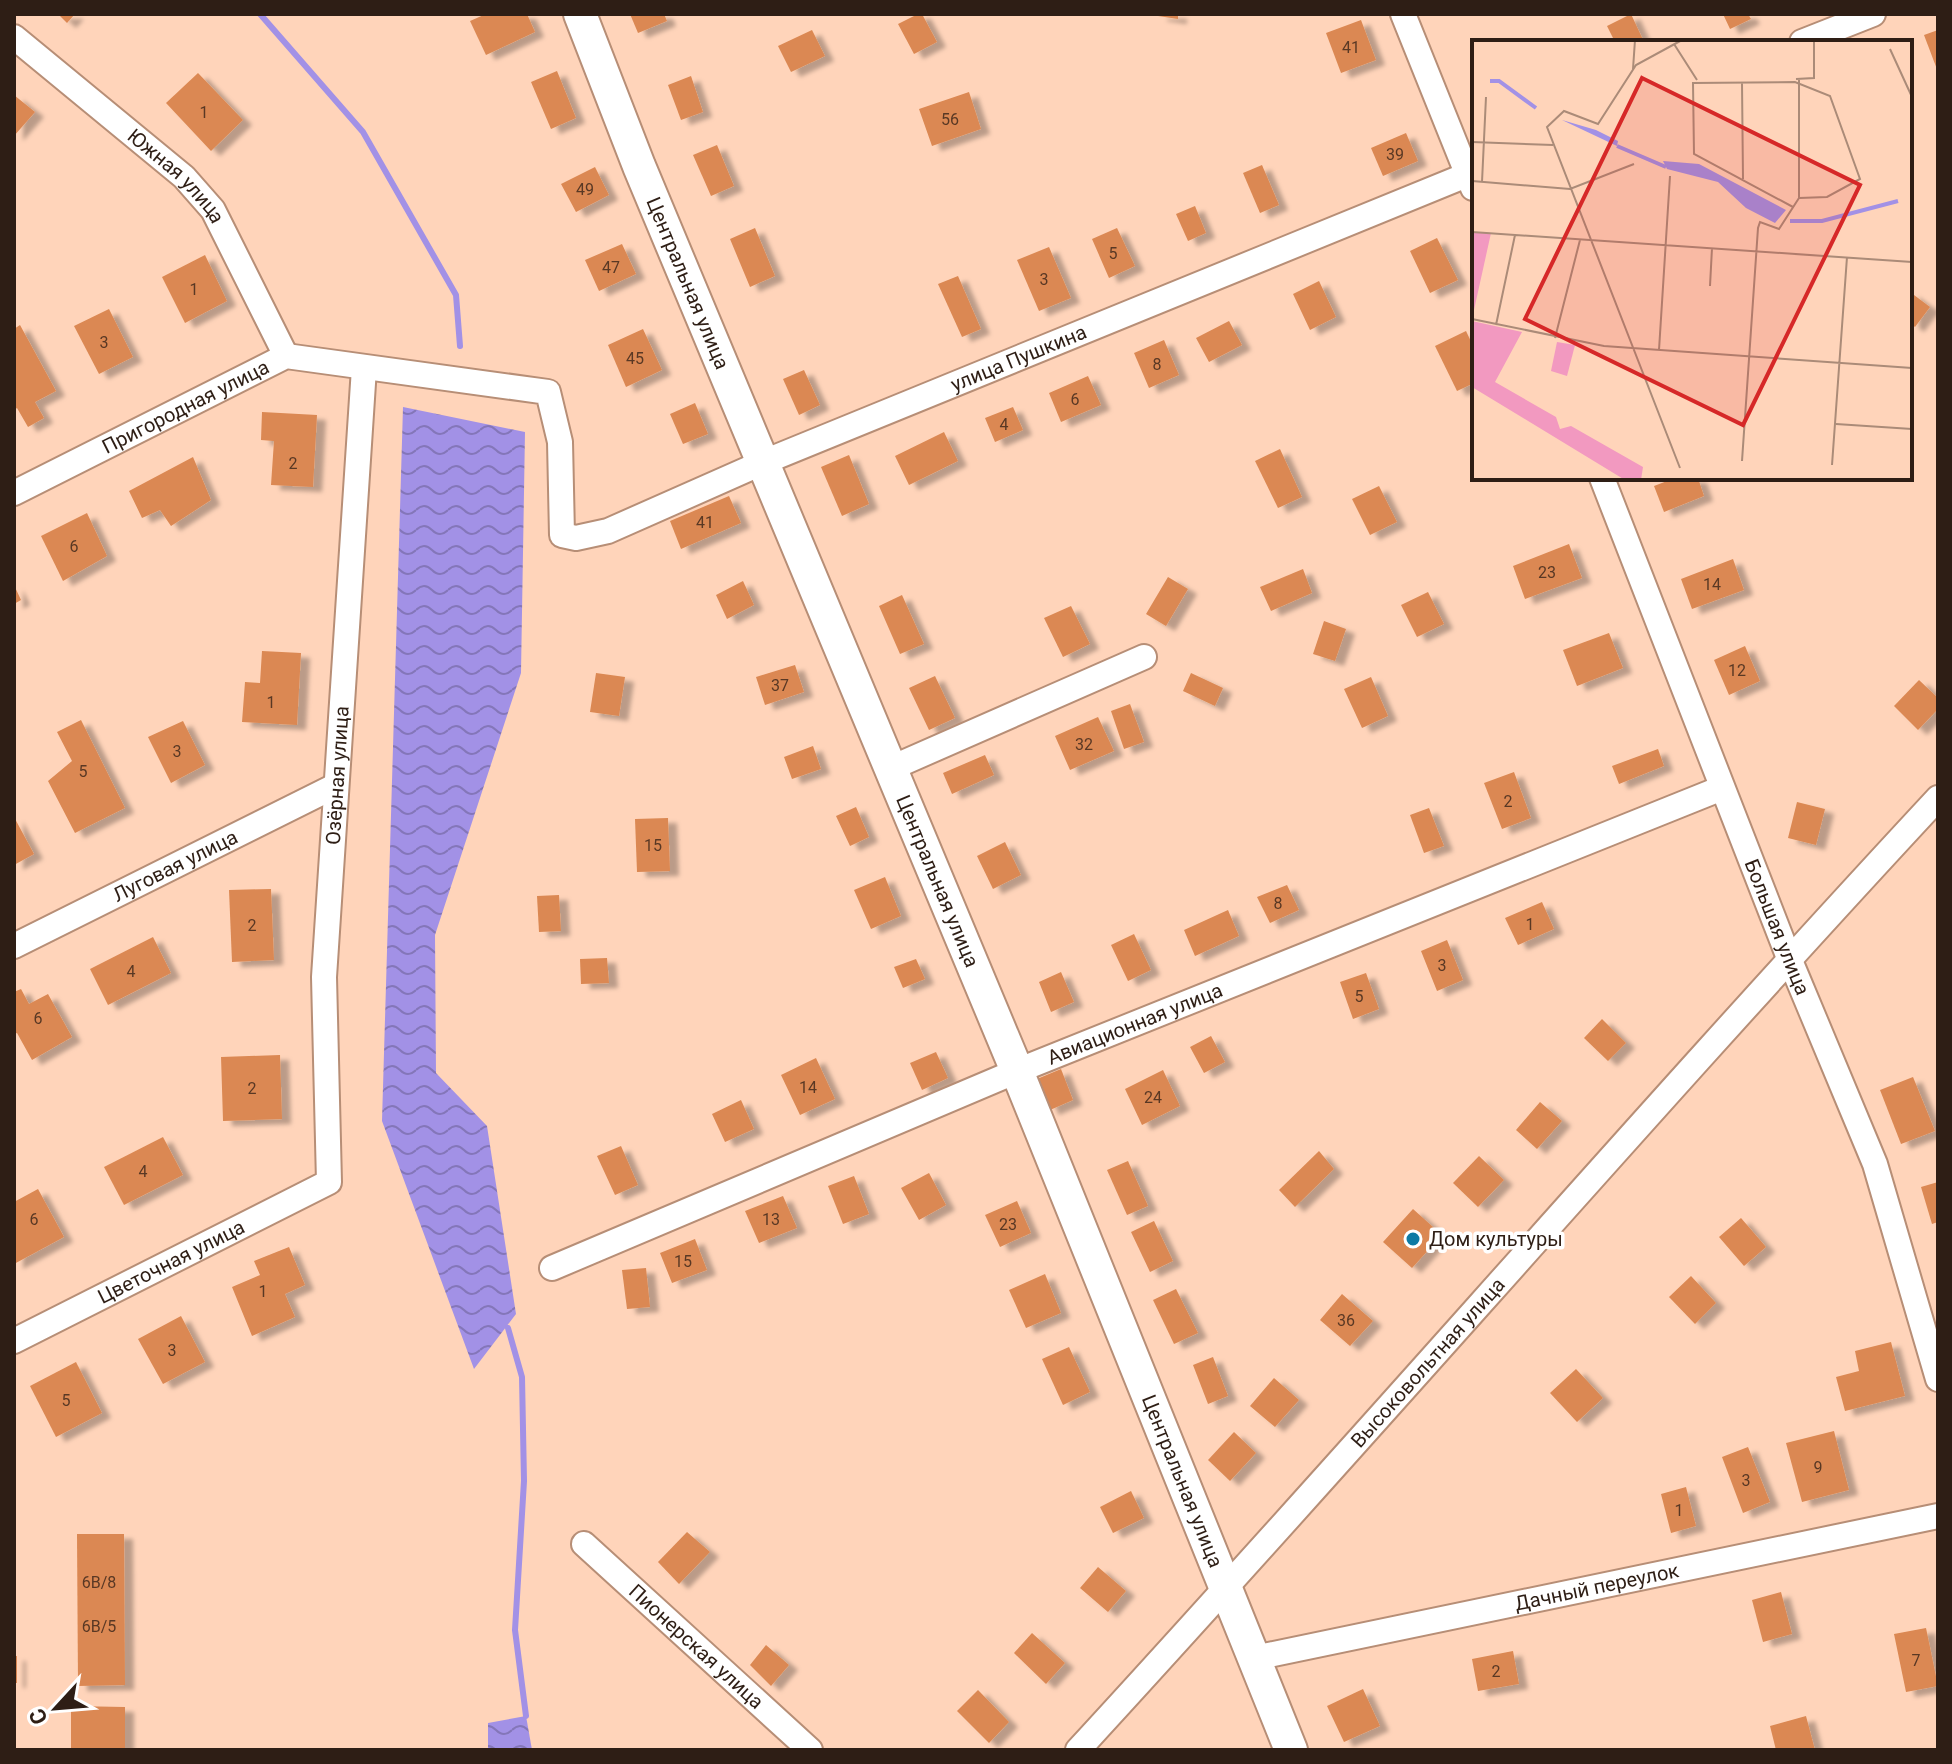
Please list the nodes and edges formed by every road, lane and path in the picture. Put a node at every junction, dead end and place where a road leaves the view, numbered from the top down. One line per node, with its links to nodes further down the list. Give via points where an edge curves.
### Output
1 (580, 14): 9 (street, Центральная улица)
2 (1403, 14): 6 (street)
3 (1873, 14): 5 (street)
4 (14, 37): 7 (street, Южная улица, via 184,177 213,210)
5 (1807, 40)
6 (1472, 179): 9 (street, улица Пушкина)
7 (286, 356): 8 (street, Пригородная улица); 11 (street, Пригородная улица)
8 (364, 368): 9 (street, улица Пушкина, via 548,392 560,442 562,535 576,538 608,531); 14 (street, Озёрная улица)
9 (764, 462): 13 (street, Центральная улица)
10 (1603, 480): 15 (street, Большая улица)
11 (14, 493)
12 (1144, 657): 13 (street)
13 (889, 769): 19 (street, Центральная улица)
14 (335, 786): 17 (street, Луговая улица); 20 (street, Озёрная улица, via 324,977)
15 (1722, 788): 18 (street, Большая улица); 19 (street, Авиационная улица)
16 (1938, 798): 18 (street, Высоковольтная улица)
17 (14, 946)
18 (1789, 958): 23 (street, Большая улица, via 1875,1164); 26 (street, Высоковольтная улица)
19 (1017, 1071): 21 (street, Авиационная улица); 26 (street, Центральная улица)
20 (329, 1182): 22 (street, Цветочная улица)
21 (552, 1268)
22 (14, 1341)
23 (1938, 1379)
24 (1938, 1516): 27 (street, Дачный переулок)
25 (584, 1544): 28 (street, Пионерская улица)
26 (1227, 1588): 27 (street, Центральная улица); 29 (street, Высоковольтная улица)
27 (1254, 1658): 30 (street, Центральная улица)
28 (810, 1750)
29 (1078, 1750)
30 (1291, 1750)

